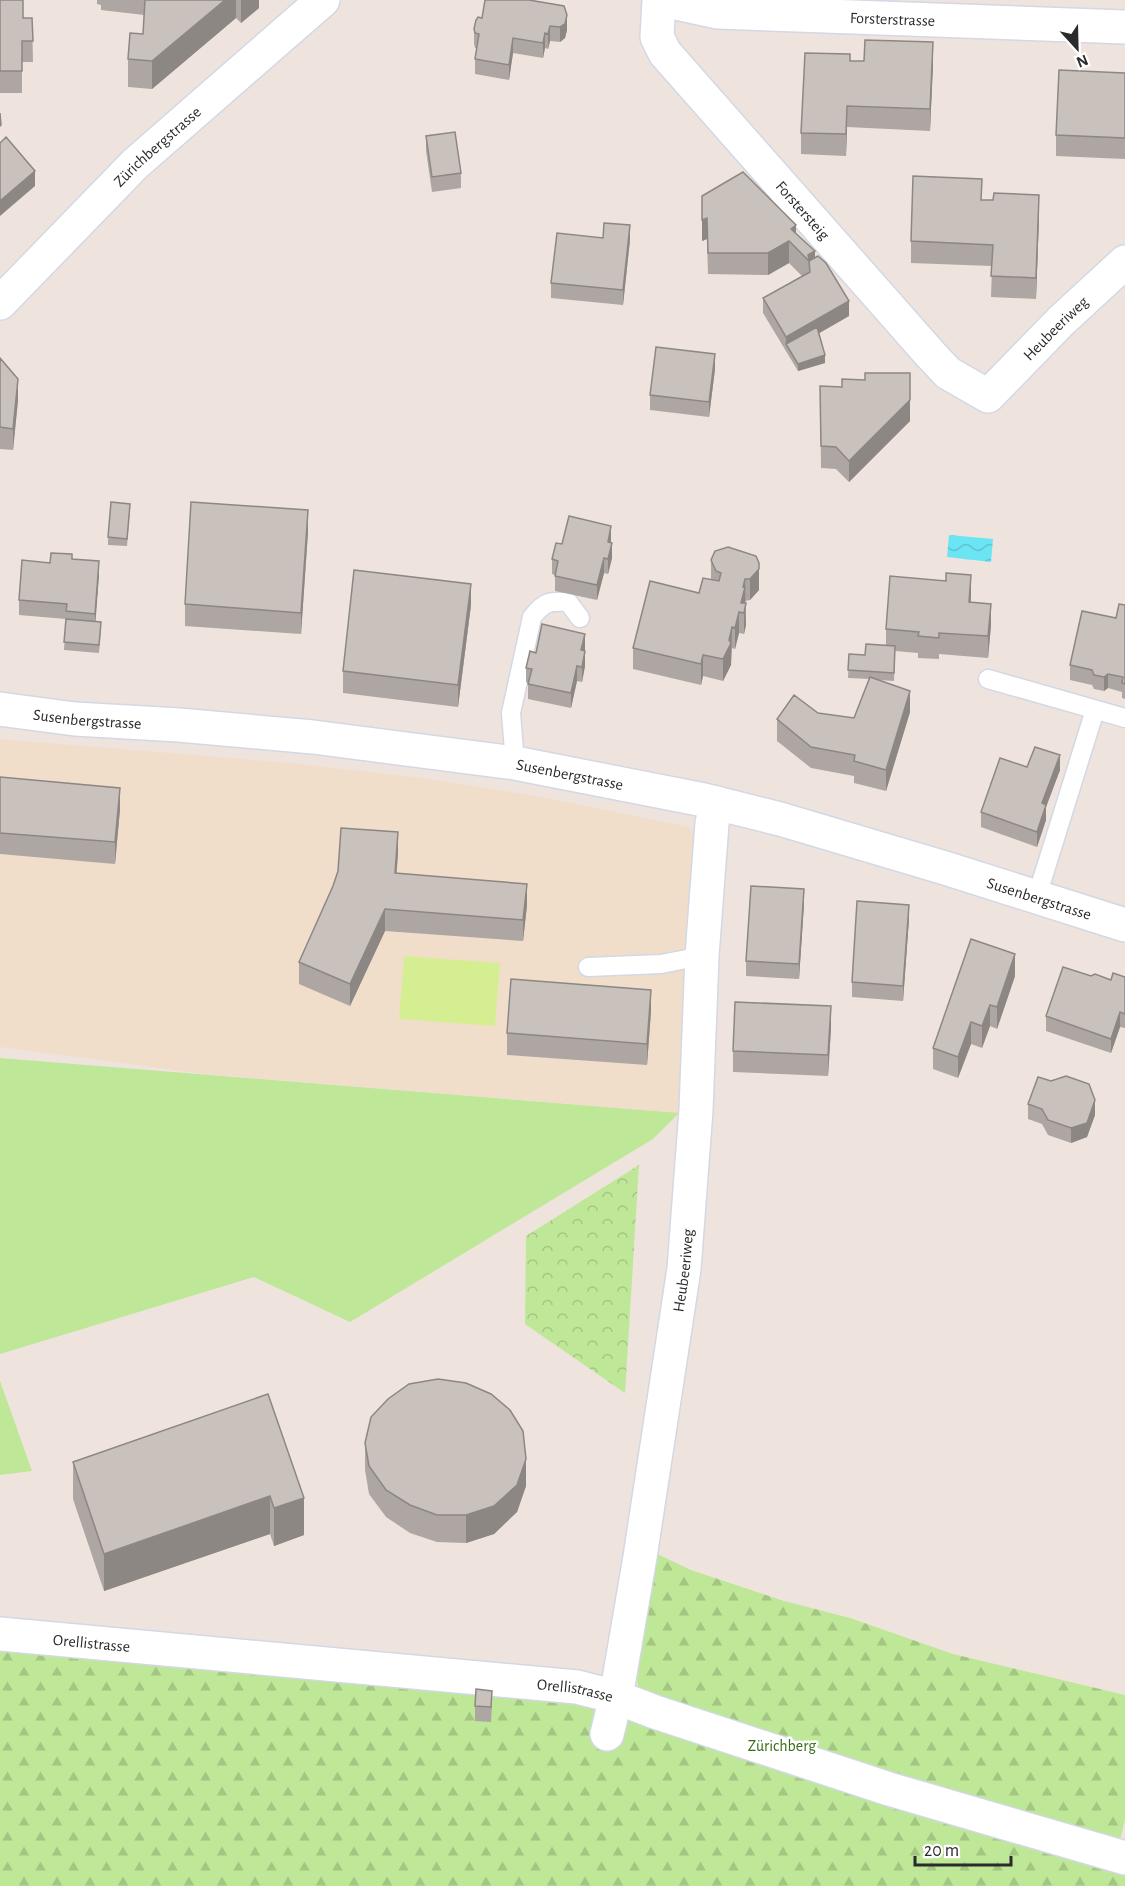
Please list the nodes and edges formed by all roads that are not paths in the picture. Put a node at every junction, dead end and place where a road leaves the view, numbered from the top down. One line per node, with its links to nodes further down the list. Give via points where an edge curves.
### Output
1 (323, 0): 5 (street, Zürichbergstrasse, via 135,164)
2 (660, 0): 3 (street, Forsterstrasse, via 717,12); 6 (street, Forstersteig, via 657,37 665,53 931,355 948,373)
3 (1125, 27)
4 (1125, 262): 6 (street, Heubeeriweg)
5 (0, 303)
6 (988, 396)
7 (580, 618): 12 (lane, via 568,602 553,601 541,606 532,617 511,713)
8 (988, 679): 10 (lane)
9 (0, 709): 12 (street, Susenbergstrasse, via 313,737)
10 (1095, 710): 11 (lane); 14 (lane)
11 (1125, 718)
12 (515, 763): 13 (street, Susenbergstrasse)
13 (717, 803): 14 (street, Susenbergstrasse); 16 (street, Heubeeriweg, via 712,823)
14 (1037, 896): 15 (street, Susenbergstrasse)
15 (1125, 925)
16 (702, 956): 17 (lane, via 661,964); 19 (street, Heubeeriweg, via 684,1269)
17 (588, 967)
18 (0, 1634): 19 (street, Orellistrasse, via 577,1688)
19 (616, 1697): 20 (street, Heubeeriweg); 21 (street, Orellistrasse, via 889,1789)
20 (607, 1734)
21 (1125, 1858)

